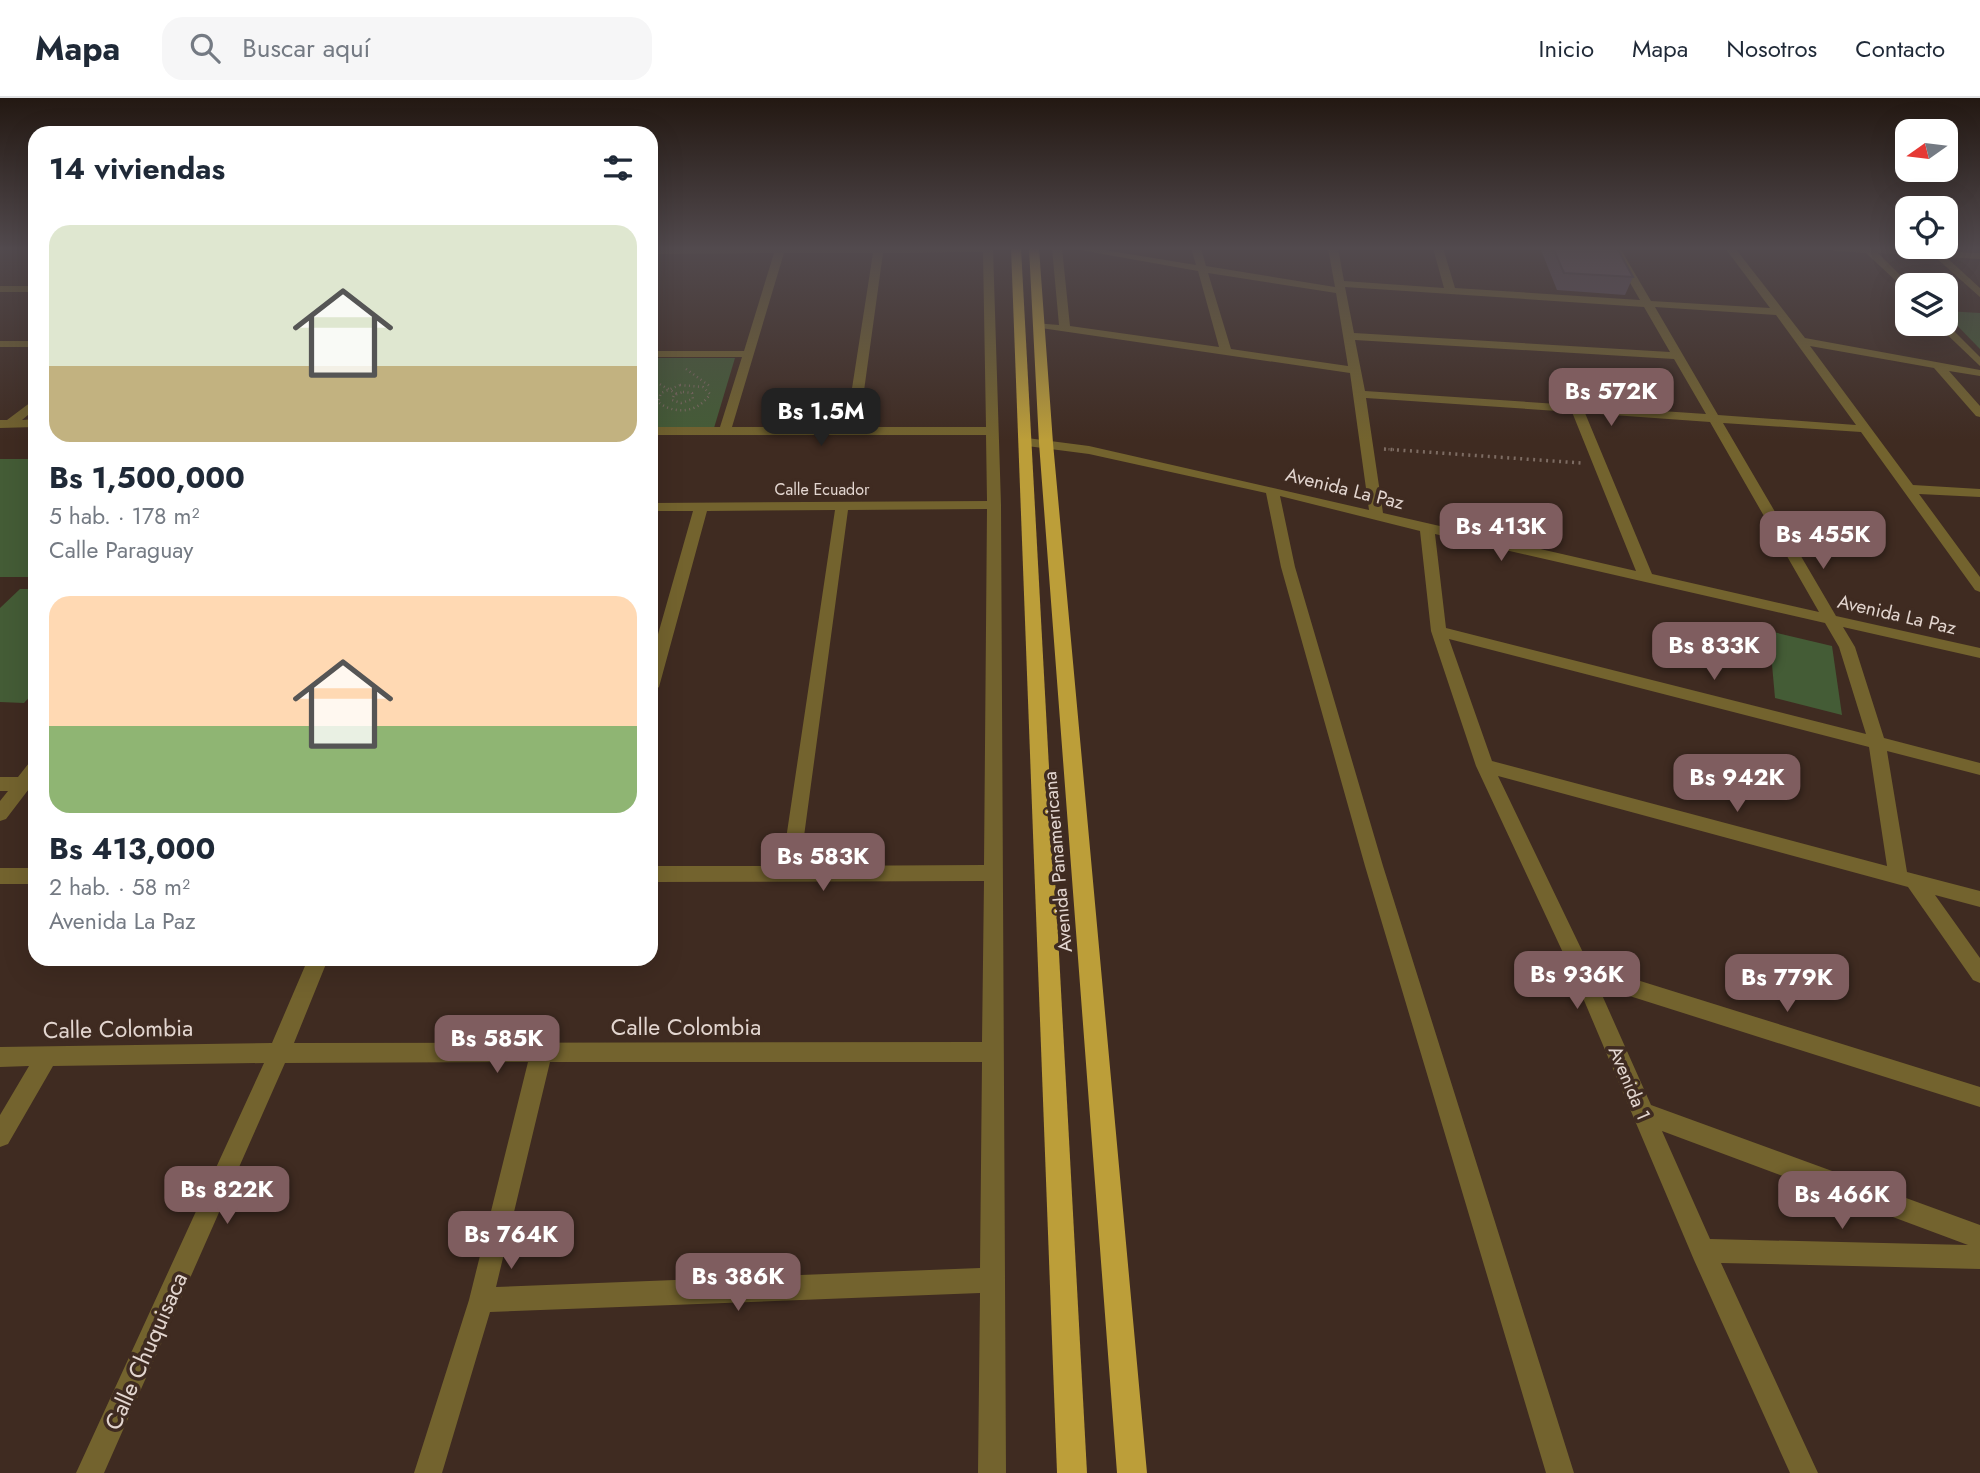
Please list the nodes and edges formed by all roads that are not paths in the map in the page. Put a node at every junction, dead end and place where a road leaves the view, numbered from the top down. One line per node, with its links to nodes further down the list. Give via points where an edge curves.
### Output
1 (761, 312): 20 (street)
2 (869, 312): 36 (street)
3 (989, 312): 37 (street)
4 (1023, 312): 38 (highway, Avenida Panamericana)
5 (1037, 312): 11 (highway, Avenida Panamericana)
6 (1063, 312): 12 (street)
7 (1215, 312): 18 (street)
8 (1344, 312): 13 (street)
9 (1651, 312): 21 (street)
10 (1779, 312): 15 (street)
11 (1038, 325): 12 (street); 38 (highway, Avenida Panamericana)
12 (1065, 328): 18 (street)
13 (1348, 336): 21 (street); 24 (street)
14 (1953, 336): 22 (street)
15 (1801, 341): 23 (street); 33 (street)
16 (0, 344): 17 (street)
17 (28, 344)
18 (1226, 351): 24 (street)
19 (658, 354): 20 (street)
20 (748, 354): 35 (street)
21 (1676, 356): 30 (street)
22 (1980, 363)
23 (1938, 366): 25 (street); 29 (street)
24 (1354, 370): 26 (street)
25 (1980, 373)
26 (1360, 394): 28 (street); 46 (street)
27 (28, 408): 32 (street)
28 (1577, 409): 30 (street); 48 (street)
29 (1980, 412)
30 (1712, 418): 33 (street); 50 (street)
31 (28, 423): 32 (street)
32 (6, 424)
33 (1865, 429): 39 (street)
34 (658, 431): 35 (street)
35 (725, 431): 36 (street)
36 (852, 431): 37 (street)
37 (990, 431): 42 (street)
38 (1036, 442): 40 (street, Avenida La Paz); 87 (highway, Avenida Panamericana); 88 (highway, Avenida Panamericana)
39 (1908, 489): 41 (street); 49 (street)
40 (1272, 490): 46 (street, Avenida La Paz); 89 (street, via 1288,567 1371,853)
41 (1980, 493)
42 (994, 505): 43 (street, Calle Ecuador); 62 (street)
43 (842, 506): 45 (street, Calle Ecuador); 61 (street)
44 (658, 507): 45 (street, Calle Ecuador)
45 (701, 507): 53 (street)
46 (1377, 516): 47 (street, Avenida La Paz)
47 (1427, 528): 48 (street, Avenida La Paz); 51 (street, Avenida 1)
48 (1646, 578): 50 (street, Avenida La Paz)
49 (1980, 587)
50 (1829, 618): 52 (street, Avenida La Paz); 54 (street, via 1847,647)
51 (1439, 631): 54 (street); 55 (street, Avenida 1)
52 (1980, 653)
53 (658, 662)
54 (1877, 743): 56 (street); 66 (street)
55 (1485, 766): 66 (street); 69 (street, Avenida 1)
56 (1980, 769)
57 (28, 777): 59 (street)
58 (0, 784): 59 (street)
59 (23, 784): 60 (street)
60 (0, 814)
61 (790, 873): 62 (street); 63 (street)
62 (994, 873): 71 (street)
63 (658, 874)
64 (0, 876): 65 (street)
65 (28, 876)
66 (1907, 880): 67 (street); 70 (street)
67 (1980, 899)
68 (315, 966): 72 (street, Calle Chuquisaca)
69 (1582, 971): 76 (street); 77 (street, Avenida 1)
70 (1980, 974)
71 (994, 1052): 73 (street, Calle Colombia); 82 (street)
72 (279, 1053): 73 (street, Calle Colombia); 74 (street, Calle Colombia); 84 (street, Calle Chuquisaca)
73 (541, 1055): 83 (street)
74 (47, 1056): 75 (street, Calle Colombia); 78 (street)
75 (0, 1057)
76 (1980, 1097)
77 (1643, 1113): 79 (street); 80 (street, Avenida 1)
78 (0, 1136)
79 (1980, 1237)
80 (1703, 1251): 81 (street); 90 (street, Avenida 1)
81 (1980, 1257)
82 (992, 1280): 83 (street); 86 (street)
83 (481, 1300): 85 (street)
84 (90, 1473)
85 (428, 1473)
86 (992, 1473)
87 (1072, 1473)
88 (1132, 1473)
89 (1560, 1473)
90 (1804, 1473)

